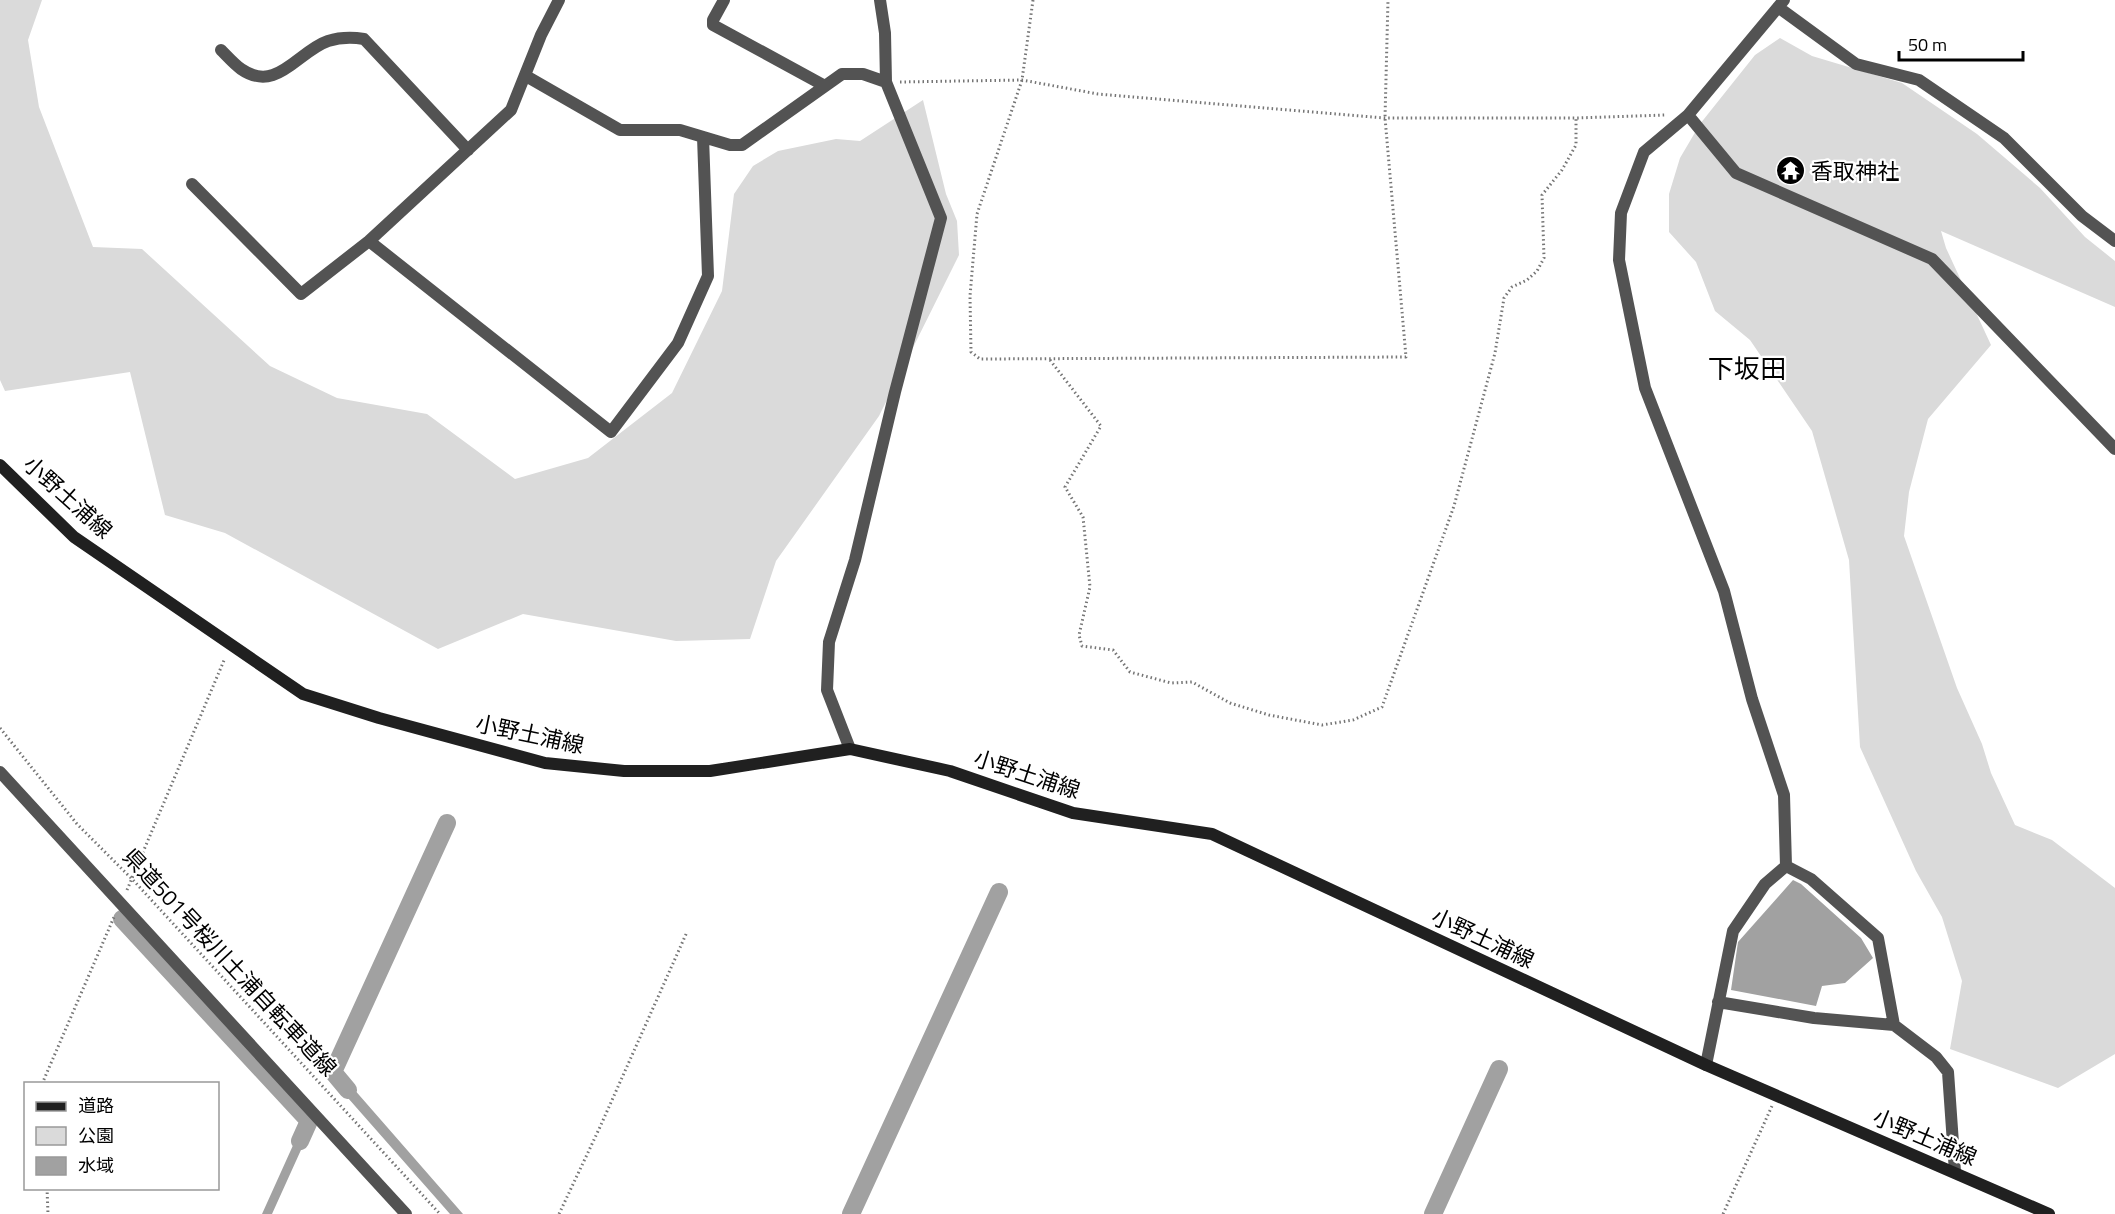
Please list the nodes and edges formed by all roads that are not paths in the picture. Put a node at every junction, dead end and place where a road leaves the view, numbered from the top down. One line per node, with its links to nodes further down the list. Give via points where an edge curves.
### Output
1 (559, 0): 6 (street)
2 (724, 0): 8 (street, via 713,25)
3 (880, 0): 7 (street)
4 (1781, 3): 9 (street); 14 (street, via 1856,64 1919,80 2004,138 2082,216)
5 (220, 50): 11 (street, via 242,70 261,76 279,74 325,41 348,36 364,39)
6 (526, 76): 10 (street, via 620,130 680,130); 11 (street, via 511,110)
7 (885, 82): 8 (street, via 852,73 842,74); 17 (street, via 941,218 855,560 829,642 828,690)
8 (825, 86): 10 (street, via 742,145)
9 (1688, 115): 15 (street, via 1736,173 1932,259); 19 (street, via 1644,152 1621,213 1619,260 1645,388 1724,591 1752,699 1784,795)
10 (703, 137): 13 (street, via 708,276 678,344 611,432)
11 (468, 150): 13 (street)
12 (192, 184): 13 (street, via 301,294)
13 (369, 241)
14 (2115, 241)
15 (2115, 449)
16 (0, 465): 17 (main road, 小野土浦線, via 74,537 303,694 545,763 624,771 710,771)
17 (850, 748): 22 (main road, 小野土浦線, via 950,771 1073,813 1212,834)
18 (0, 772): 24 (street)
19 (1786, 866): 20 (street, via 1765,884 1733,931); 21 (street, via 1811,879 1878,938)
20 (1718, 1002): 21 (street, via 1814,1018); 22 (street)
21 (1894, 1025): 23 (street, via 1936,1057 1948,1072)
22 (1706, 1065): 23 (main road, 小野土浦線)
23 (1955, 1172): 25 (main road, 小野土浦線)
24 (406, 1214)
25 (2049, 1214)

